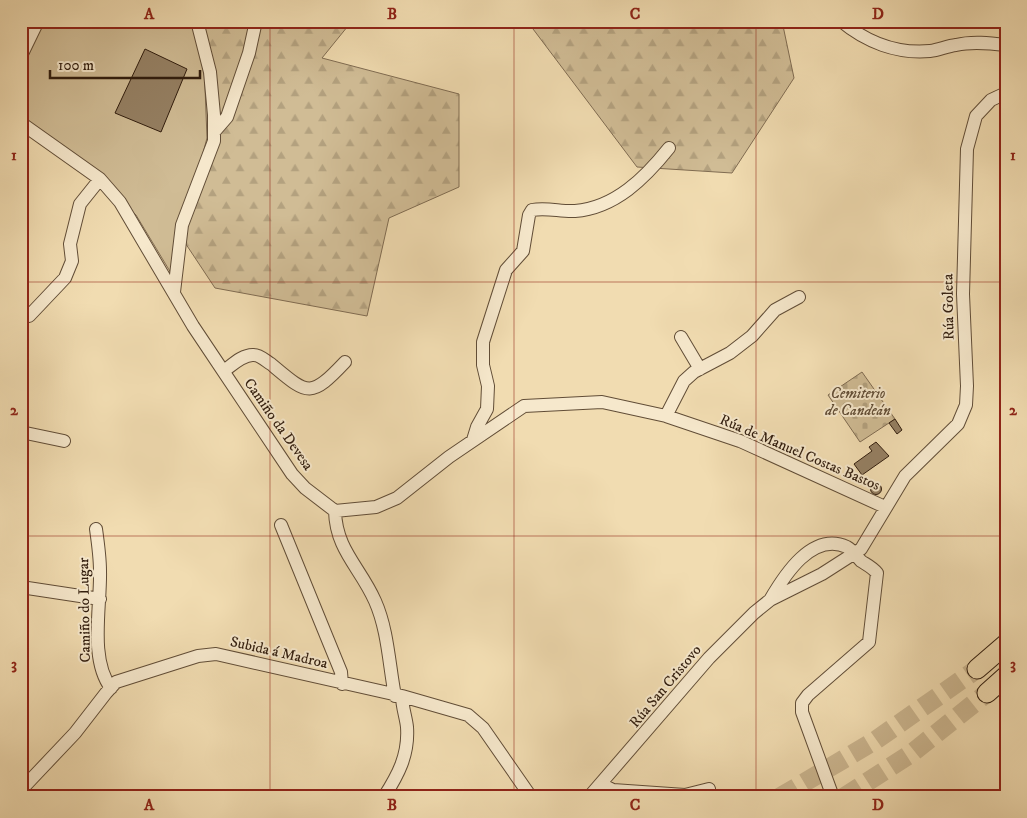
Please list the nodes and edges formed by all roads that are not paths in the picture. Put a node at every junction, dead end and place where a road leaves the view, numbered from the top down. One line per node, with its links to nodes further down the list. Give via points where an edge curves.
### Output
1 (38, 21): 6 (street)
2 (197, 21): 9 (street, via 210,72)
3 (256, 21): 9 (street, via 249,53 227,117)
4 (841, 21): 5 (street, via 872,42 910,52 958,44 988,42)
5 (1006, 45)
6 (21, 56)
7 (1006, 93): 23 (street, Rúa Goleta, via 991,100 976,116 967,149 963,294 968,386 963,415 950,435 905,476)
8 (21, 124): 11 (street, Camiño da Devesa)
9 (214, 132): 12 (street, via 214,141 182,225)
10 (669, 148): 21 (street, via 638,183 607,202 574,211 532,210 523,252 506,270 483,342 487,409)
11 (100, 179): 12 (street, Camiño da Devesa, via 120,202); 14 (street, via 80,204 70,244 72,261 65,278)
12 (174, 292): 18 (street, Camiño da Devesa, via 192,326)
13 (799, 297): 17 (street, via 775,310 752,336 730,353)
14 (29, 316)
15 (680, 337): 17 (street)
16 (345, 362): 18 (street, Camiño da Devesa, via 326,382 305,390 254,355 242,358)
17 (700, 368): 19 (street, via 684,381)
18 (224, 371): 24 (street, Camiño da Devesa, via 292,474)
19 (666, 416): 21 (street, Rúa de Manuel Costas Bastos, via 602,402 533,404 516,410); 23 (street, Rúa de Manuel Costas Bastos, via 740,441)
20 (21, 432): 22 (street)
21 (473, 440): 24 (street, Rúa de Manuel Costas Bastos, via 390,502)
22 (64, 442)
23 (885, 507): 27 (street, Rúa San Cristovo, via 867,544)
24 (334, 511): 37 (street, via 339,540 368,587 380,617)
25 (281, 525): 34 (street, Subida á Madroa, via 341,672)
26 (96, 529): 29 (street, Camiño do Lugar)
27 (855, 554): 30 (street, Rúa San Cristovo); 30 (street, Rúa San Cristovo, via 848,547 830,544 809,551 782,580); 44 (street, via 877,573 869,642 808,695 802,704 802,712)
28 (21, 588): 29 (street)
29 (100, 599): 35 (street, Camiño do Lugar, via 98,655)
30 (770, 600): 38 (street, Rúa San Cristovo, via 709,658)
31 (1006, 644): 32 (highway)
32 (976, 668)
33 (1006, 676): 36 (highway)
34 (342, 684): 35 (street, Subida á Madroa, via 216,654 198,656 116,682); 37 (street, Subida á Madroa)
35 (110, 688): 40 (street, Subida á Madroa, via 75,733)
36 (987, 693)
37 (398, 696): 41 (street, via 407,727 406,752 400,771); 42 (street, Subida á Madroa, via 452,709 476,721)
38 (601, 784): 39 (street, via 613,790 685,795); 43 (street, Rúa San Cristovo)
39 (708, 789)
40 (21, 790)
41 (384, 797)
42 (531, 797)
43 (589, 797)
44 (833, 797)

